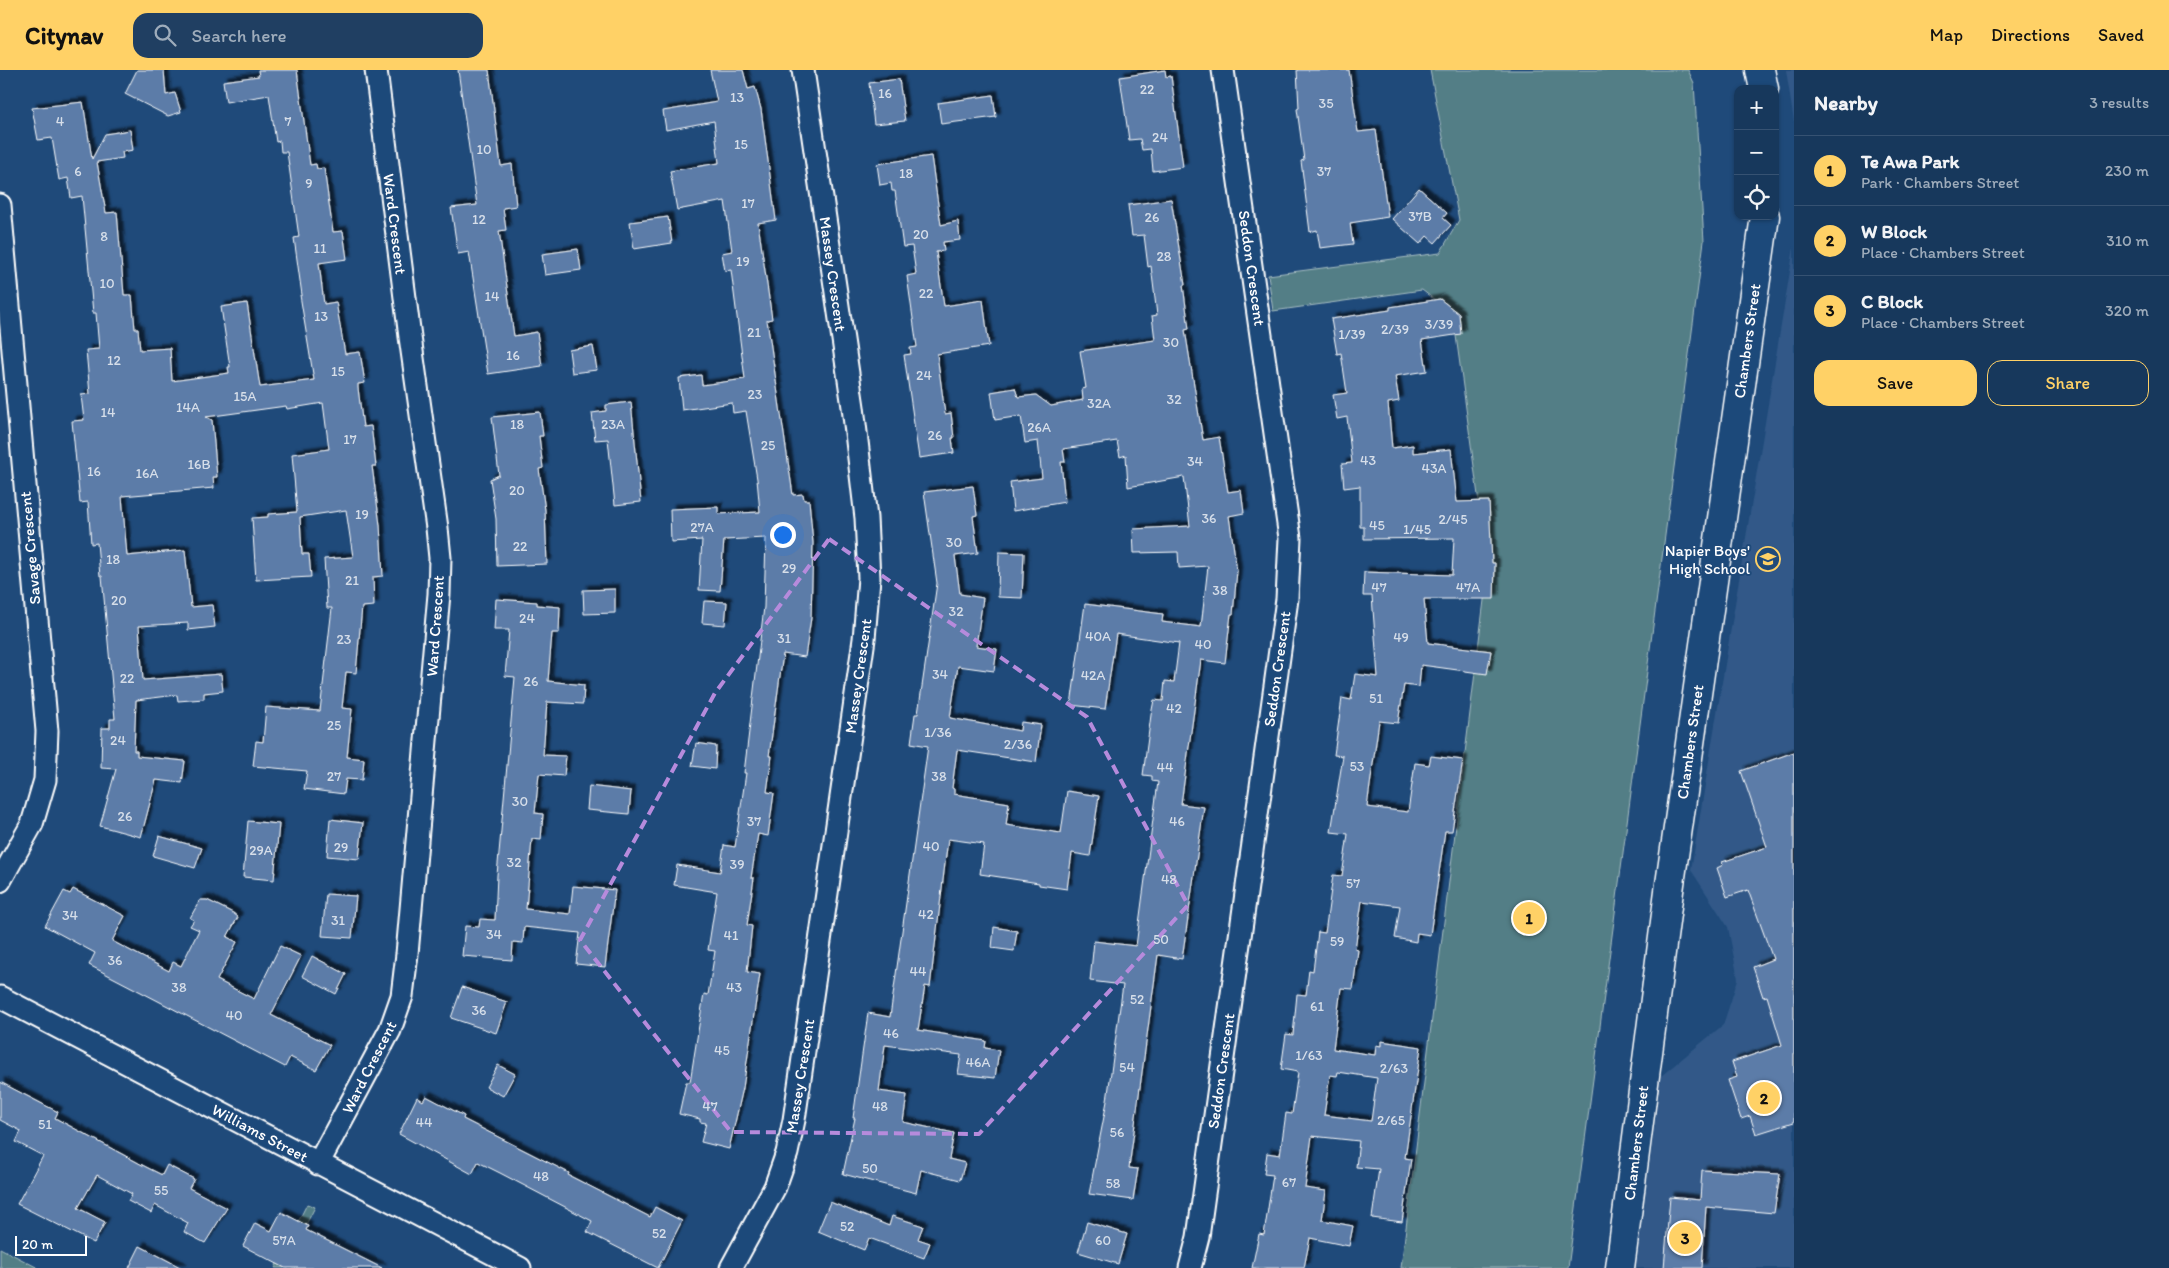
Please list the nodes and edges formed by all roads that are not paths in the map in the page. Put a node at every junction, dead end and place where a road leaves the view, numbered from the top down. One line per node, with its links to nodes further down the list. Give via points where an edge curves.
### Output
1 (376, 70): 10 (street, Ward Crescent, via 437,528 439,594 402,996 390,1030)
2 (803, 70): 12 (street, Massey Crescent, via 853,407 866,518 869,578 864,639 794,1120 775,1187)
3 (1223, 70): 13 (street, Seddon Crescent, via 1290,538 1275,686 1198,1237)
4 (1760, 70): 5 (main road)
5 (1763, 85)
6 (0, 205): 8 (street, Savage Crescent, via 47,731 45,780 32,824)
7 (1764, 220): 14 (main road, Chambers Street, via 1667,901)
8 (0, 881)
9 (0, 997): 10 (street, Williams Street)
10 (318, 1164): 11 (street, Williams Street)
11 (520, 1268)
12 (731, 1268)
13 (1190, 1268)
14 (1620, 1268)

